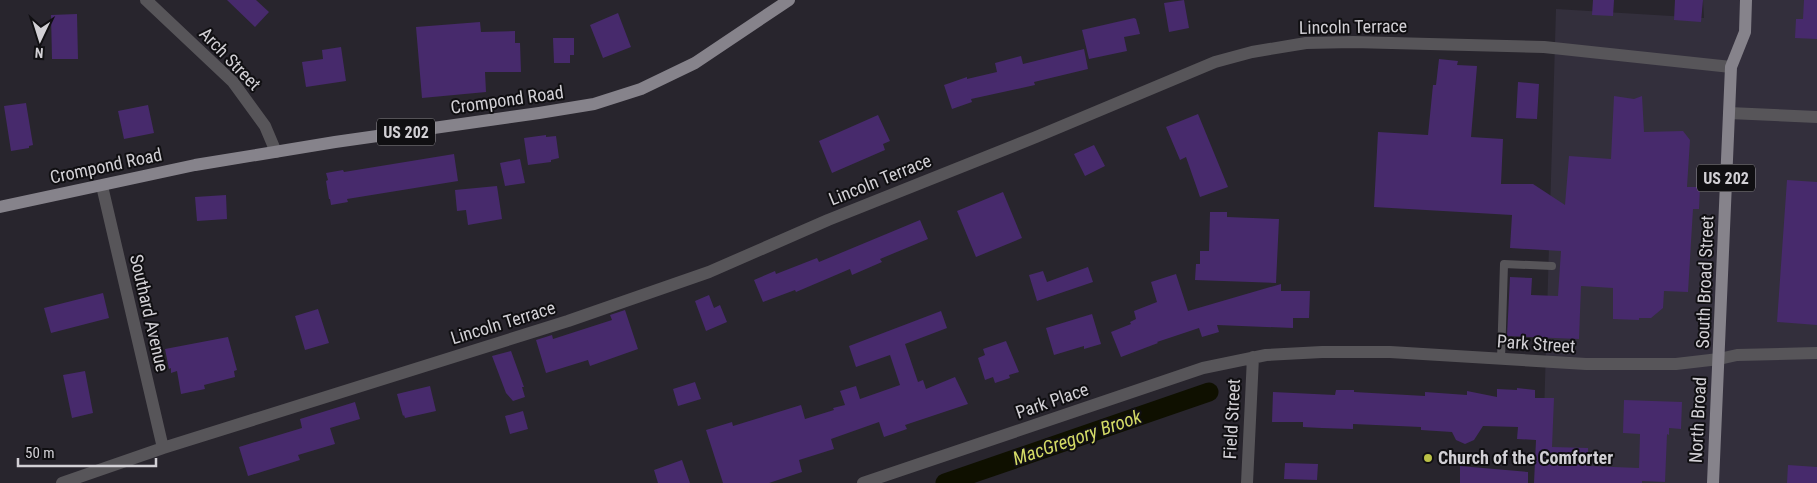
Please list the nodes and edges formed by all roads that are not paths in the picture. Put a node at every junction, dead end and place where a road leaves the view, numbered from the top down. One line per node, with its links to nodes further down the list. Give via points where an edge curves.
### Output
1 (146, 0): 7 (street, Arch Street, via 233,82 265,126)
2 (788, 0): 7 (main road, Crompond Road / US 202, via 695,63 641,89 594,104)
3 (1746, 0): 4 (main road, South Broad Street / US 202, via 1745,32)
4 (1731, 66): 5 (main road, South Broad Street / US 202); 15 (street, Lincoln Terrace, via 1544,47 1353,42 1306,43 1252,52 1215,62 709,272 568,321)
5 (1729, 113): 6 (street); 14 (main road, South Broad Street / US 202)
6 (1817, 117)
7 (276, 152): 8 (main road, Crompond Road / US 202, via 196,165)
8 (102, 186): 9 (main road, Crompond Road / US 202); 15 (street, Southard Avenue)
9 (0, 207)
10 (1552, 266): 13 (lane, via 1504,264)
11 (1817, 353): 14 (street, Park Street, via 1737,355)
12 (1253, 357): 13 (street, Park Street, via 1381,352); 17 (street, Park Place, via 1202,368); 18 (street, Field Street)
13 (1501, 359): 14 (street, Park Street, via 1676,364)
14 (1719, 359): 19 (main road, North Broad / US 202)
15 (162, 448): 16 (street, Lincoln Terrace)
16 (62, 483)
17 (863, 483)
18 (1247, 483)
19 (1713, 483)

